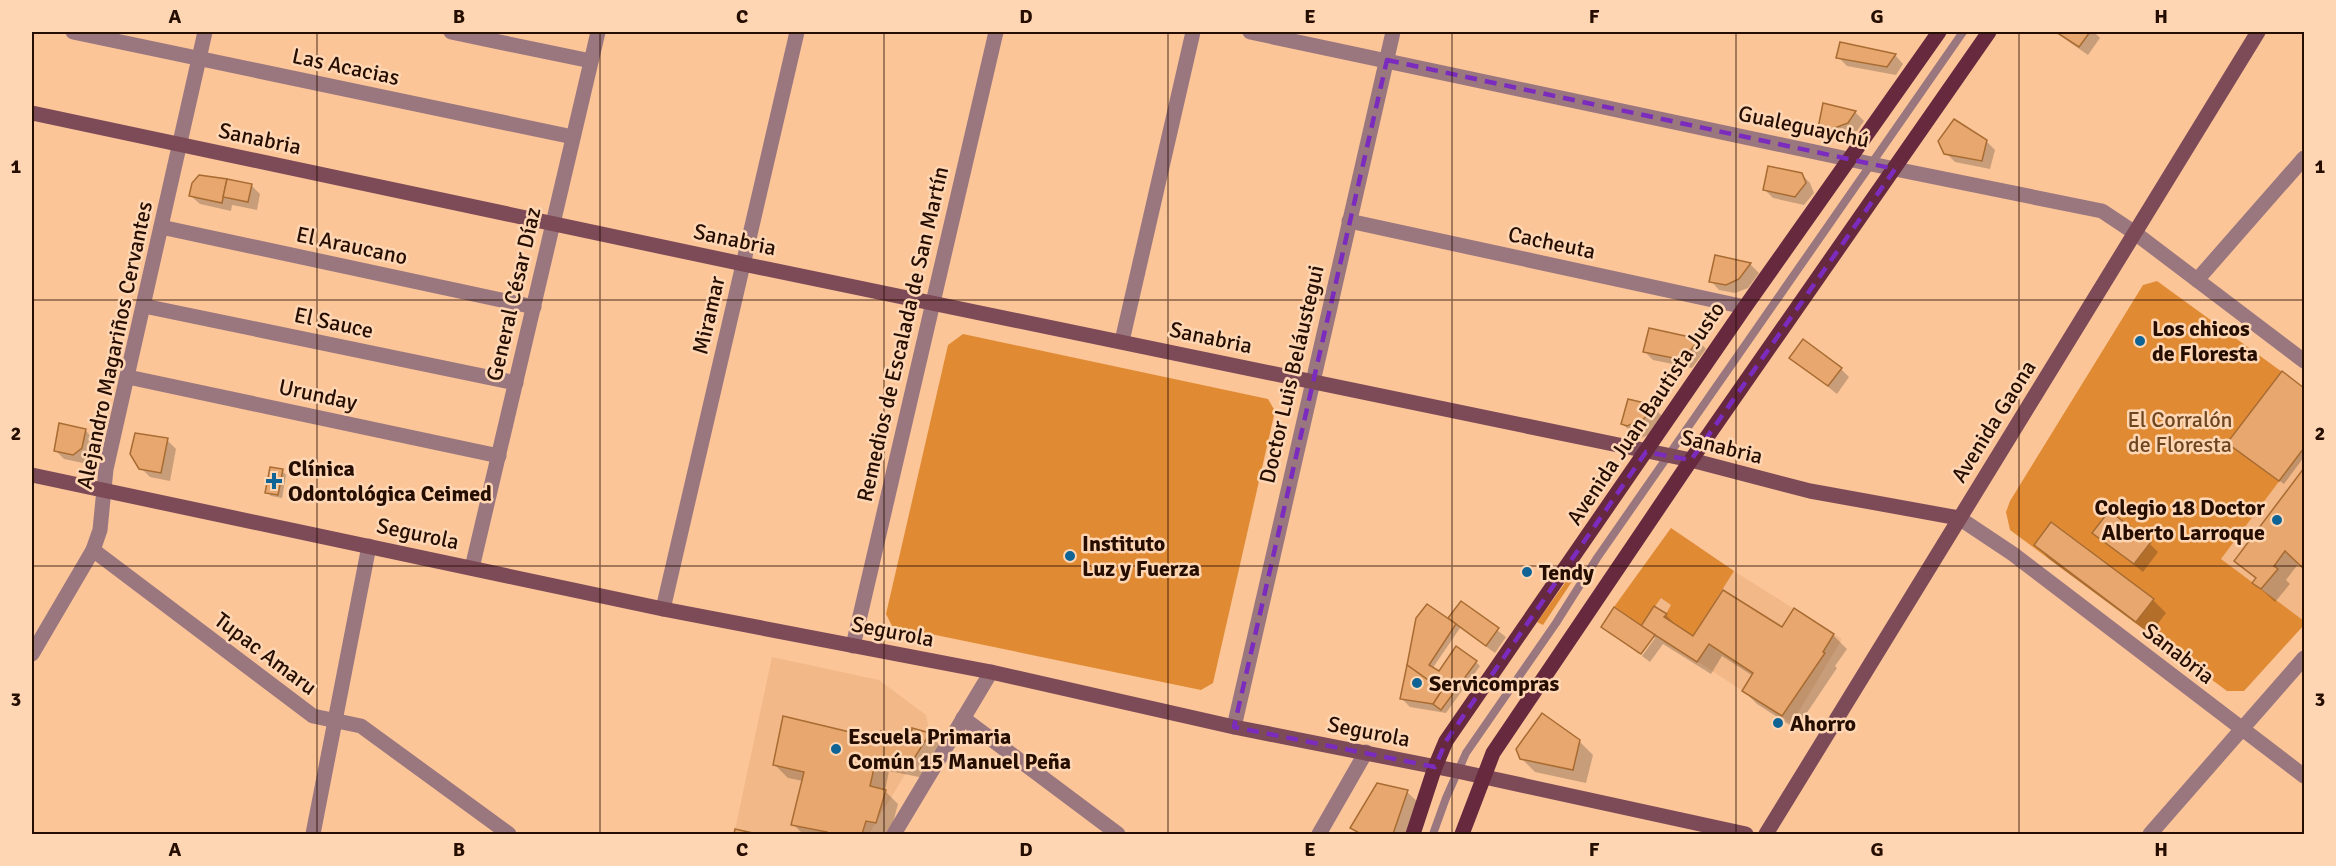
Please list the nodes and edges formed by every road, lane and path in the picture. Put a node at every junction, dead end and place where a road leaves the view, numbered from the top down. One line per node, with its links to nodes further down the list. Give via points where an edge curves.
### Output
1 (73, 32): 14 (street, Las Acacias)
2 (205, 32): 14 (street, Alejandro Magariños Cervantes)
3 (451, 32): 16 (street)
4 (598, 32): 16 (street, General César Díaz)
5 (797, 32): 28 (street, Miramar)
6 (996, 32): 30 (street, Remedios de Escalada de San Martín)
7 (1193, 32): 34 (street)
8 (1250, 32): 15 (street, Gualeguaychú)
9 (1393, 32): 15 (street, Doctor Luis Beláustegui)
10 (1939, 32): 20 (main road, Avenida Juan Bautista Justo)
11 (1963, 32): 22 (lane)
12 (1989, 32): 23 (main road)
13 (2258, 32): 27 (street, Avenida Gaona)
14 (199, 58): 18 (street, Las Acacias); 19 (street, Alejandro Magariños Cervantes)
15 (1387, 60): 20 (street, Gualeguaychú); 24 (street, Doctor Luis Beláustegui)
16 (591, 61): 18 (street, General César Díaz)
17 (32, 112): 19 (street, Sanabria)
18 (573, 137): 25 (street, General César Díaz)
19 (179, 144): 25 (street, Sanabria); 26 (street, Alejandro Magariños Cervantes)
20 (1850, 158): 22 (street, Gualeguaychú); 33 (main road, Avenida Juan Bautista Justo)
21 (2304, 158): 29 (street)
22 (1871, 164): 23 (street, Gualeguaychú); 41 (lane)
23 (1895, 169): 27 (street, Gualeguaychú, via 2102,211); 42 (main road)
24 (1350, 221): 33 (street, Cacheuta); 37 (street, Doctor Luis Beláustegui)
25 (553, 222): 28 (street, Sanabria); 32 (street, General César Díaz)
26 (161, 227): 31 (street, Alejandro Magariños Cervantes); 32 (street, El Araucano)
27 (2135, 233): 29 (street, Gualeguaychú); 45 (street, Avenida Gaona)
28 (743, 264): 30 (street, Sanabria); 49 (street, Miramar)
29 (2197, 280): 35 (street, Gualeguaychú)
30 (933, 302): 34 (street, Sanabria); 50 (street, Remedios de Escalada de San Martín)
31 (144, 306): 36 (street, Alejandro Magariños Cervantes); 38 (street, El Sauce)
32 (534, 307): 38 (street, General César Díaz)
33 (1745, 307): 39 (main road, Avenida Juan Bautista Justo)
34 (1122, 341): 37 (street, Sanabria)
35 (2304, 361)
36 (128, 377): 40 (street, Urunday); 44 (street, Alejandro Magariños Cervantes)
37 (1313, 382): 39 (street, Sanabria); 56 (street, Doctor Luis Beláustegui)
38 (516, 383): 40 (street, General César Díaz)
39 (1646, 452): 41 (street, Sanabria); 59 (main road, Avenida Juan Bautista Justo, via 1446,741)
40 (499, 456): 48 (street, General César Díaz)
41 (1668, 456): 42 (street, Sanabria); 60 (lane)
42 (1691, 460): 45 (street, Sanabria, via 1810,491); 62 (main road, via 1492,753)
43 (32, 475): 44 (street, Segurola)
44 (104, 490): 46 (street, Segurola); 47 (street, Alejandro Magariños Cervantes, via 100,530)
45 (1959, 518): 57 (street, Sanabria, via 2013,554); 72 (street, Avenida Gaona)
46 (369, 546): 48 (street, Segurola); 55 (street)
47 (93, 550): 51 (street, Alejandro Magariños Cervantes); 55 (street, Tupac Amaru, via 313,716)
48 (472, 568): 49 (street, Segurola)
49 (663, 609): 50 (street, Segurola)
50 (853, 646): 53 (street, Segurola)
51 (32, 654)
52 (2304, 658): 57 (street)
53 (991, 672): 54 (street); 56 (street, Segurola)
54 (963, 718): 65 (street); 66 (street)
55 (335, 721): 63 (street); 64 (street, Tupac Amaru, via 361,726)
56 (1234, 727): 58 (street, Segurola)
57 (2242, 730): 61 (street, Sanabria); 73 (street)
58 (1366, 752): 59 (street, Segurola); 67 (street)
59 (1435, 767): 60 (street, Segurola); 68 (main road, Avenida Juan Bautista Justo)
60 (1457, 771): 62 (street, Segurola); 69 (lane)
61 (2304, 776)
62 (1483, 777): 70 (main road); 71 (street, Segurola)
63 (313, 834)
64 (509, 834)
65 (894, 834)
66 (1118, 834)
67 (1318, 834)
68 (1413, 834)
69 (1433, 834)
70 (1462, 834)
71 (1746, 834)
72 (1766, 834)
73 (2150, 834)

